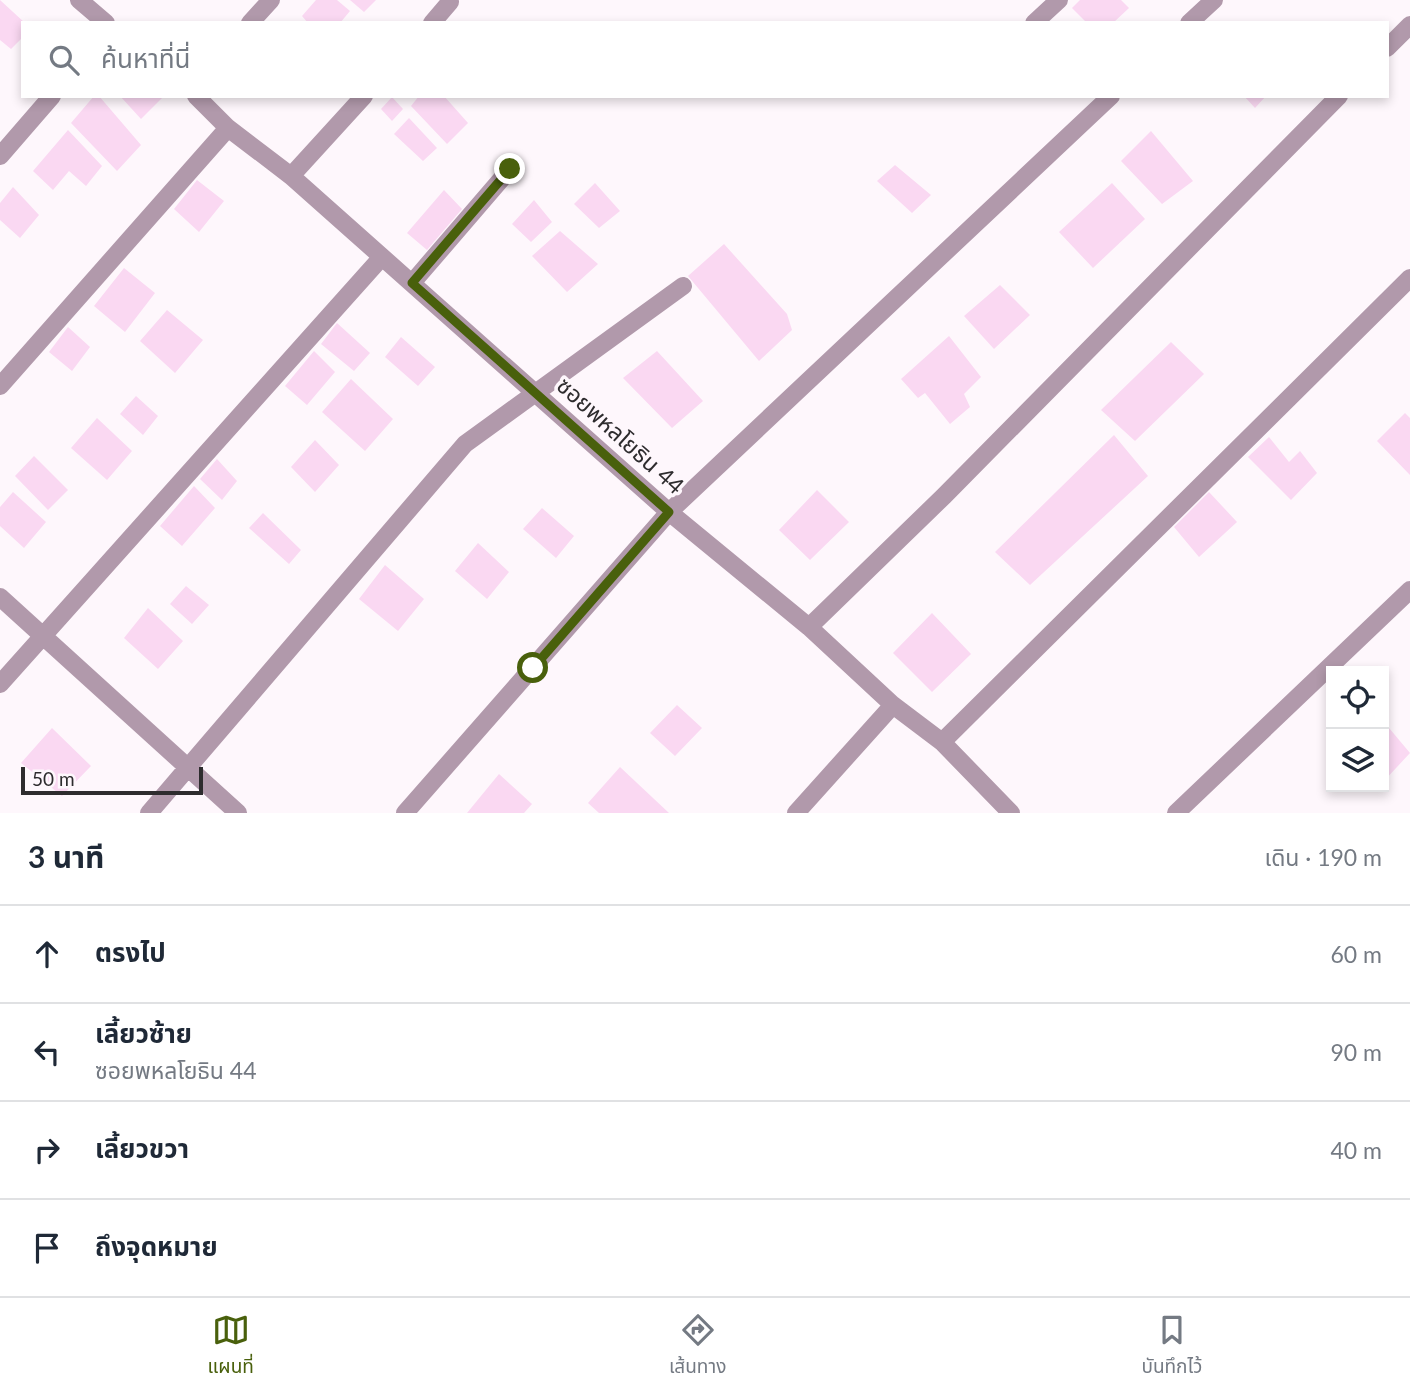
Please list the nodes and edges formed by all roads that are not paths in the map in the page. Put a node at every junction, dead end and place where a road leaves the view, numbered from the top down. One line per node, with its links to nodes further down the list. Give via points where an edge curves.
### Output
1 (271, 0): 7 (street)
2 (1059, 0): 9 (street)
3 (1214, 0): 10 (street)
4 (450, 2): 8 (street)
5 (86, 3): 6 (street)
6 (104, 21)
7 (252, 21)
8 (434, 21)
9 (1036, 21)
10 (1191, 21)
11 (1410, 25): 12 (street)
12 (1389, 46)
13 (50, 98): 19 (street)
14 (199, 98): 18 (street, ซอยพหลโยธิน 44)
15 (362, 98): 21 (street)
16 (1109, 98): 28 (street)
17 (1337, 98): 31 (street)
18 (228, 128): 21 (street, ซอยพหลโยธิน 44); 26 (street)
19 (0, 156)
20 (510, 169): 24 (street)
21 (291, 176): 22 (street, ซอยพหลโยธิน 44)
22 (381, 258): 24 (street, ซอยพหลโยธิน 44); 32 (street)
23 (1410, 278): 35 (street)
24 (412, 283): 27 (street, ซอยพหลโยธิน 44)
25 (683, 286): 27 (street)
26 (0, 386)
27 (535, 391): 28 (street, ซอยพหลโยธิน 44); 36 (street, via 465,444)
28 (669, 512): 31 (street, ซอยพหลโยธิน 44); 39 (street)
29 (0, 597): 32 (street)
30 (1406, 602): 42 (street)
31 (809, 627): 34 (street, ซอยพหลโยธิน 44)
32 (45, 637): 33 (street); 36 (street)
33 (0, 684)
34 (893, 705): 35 (street, ซอยพหลโยธิน 44); 40 (street)
35 (942, 741): 41 (street, ซอยพหลโยธิน 44)
36 (188, 768): 37 (street); 38 (street)
37 (149, 813)
38 (238, 813)
39 (405, 813)
40 (796, 813)
41 (1011, 813)
42 (1176, 813)

